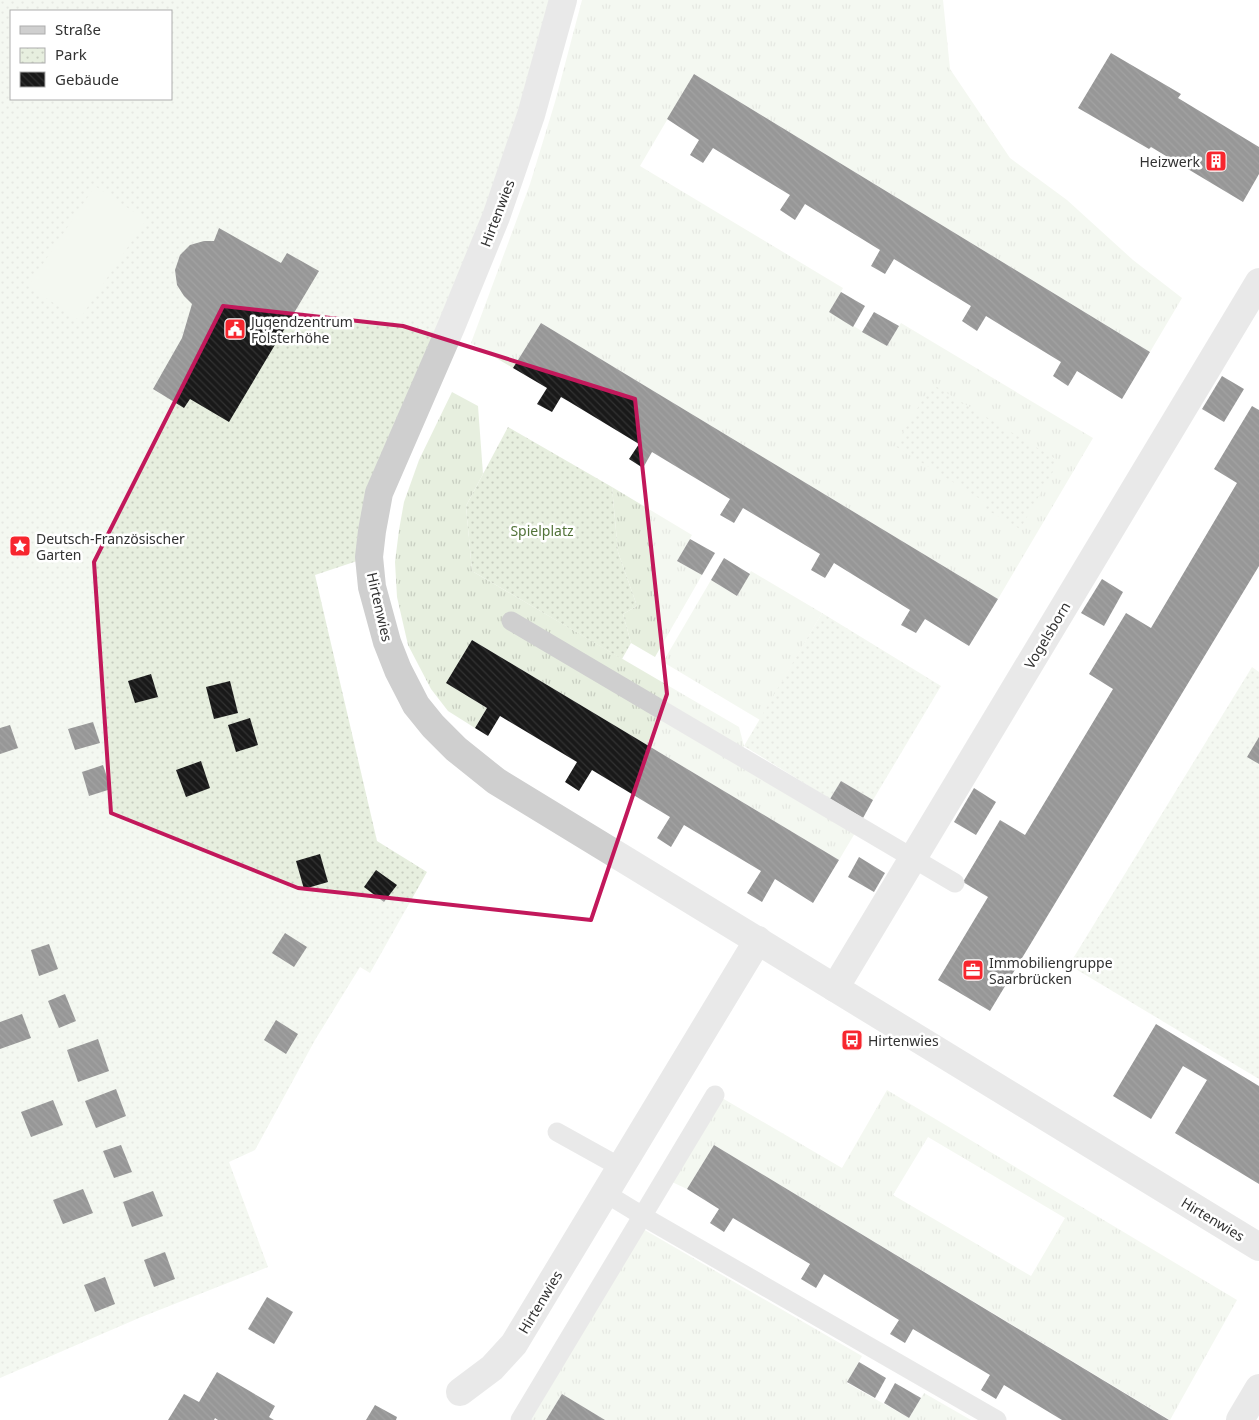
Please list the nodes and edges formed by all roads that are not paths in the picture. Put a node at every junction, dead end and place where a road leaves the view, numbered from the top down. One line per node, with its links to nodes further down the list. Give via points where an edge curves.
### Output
1 (563, 0): 6 (street, Hirtenwies, via 531,115 496,217 379,493 369,557 372,587 387,642 416,705 456,749 496,781)
2 (1259, 282): 4 (street, Vogelsborn)
3 (511, 621): 4 (lane)
4 (913, 857): 5 (lane); 7 (street, Vogelsborn)
5 (955, 883)
6 (758, 940): 7 (street, Hirtenwies); 10 (street, Hirtenwies)
7 (835, 988): 13 (street, Hirtenwies)
8 (715, 1094): 12 (lane)
9 (557, 1132): 10 (lane)
10 (620, 1167): 11 (street, Hirtenwies)
11 (605, 1193): 12 (lane); 15 (street, Hirtenwies, via 514,1344 492,1368)
12 (643, 1216): 16 (lane); 17 (lane)
13 (1259, 1247)
14 (1259, 1388): 18 (street)
15 (460, 1392)
16 (520, 1420)
17 (997, 1420)
18 (1240, 1420)

